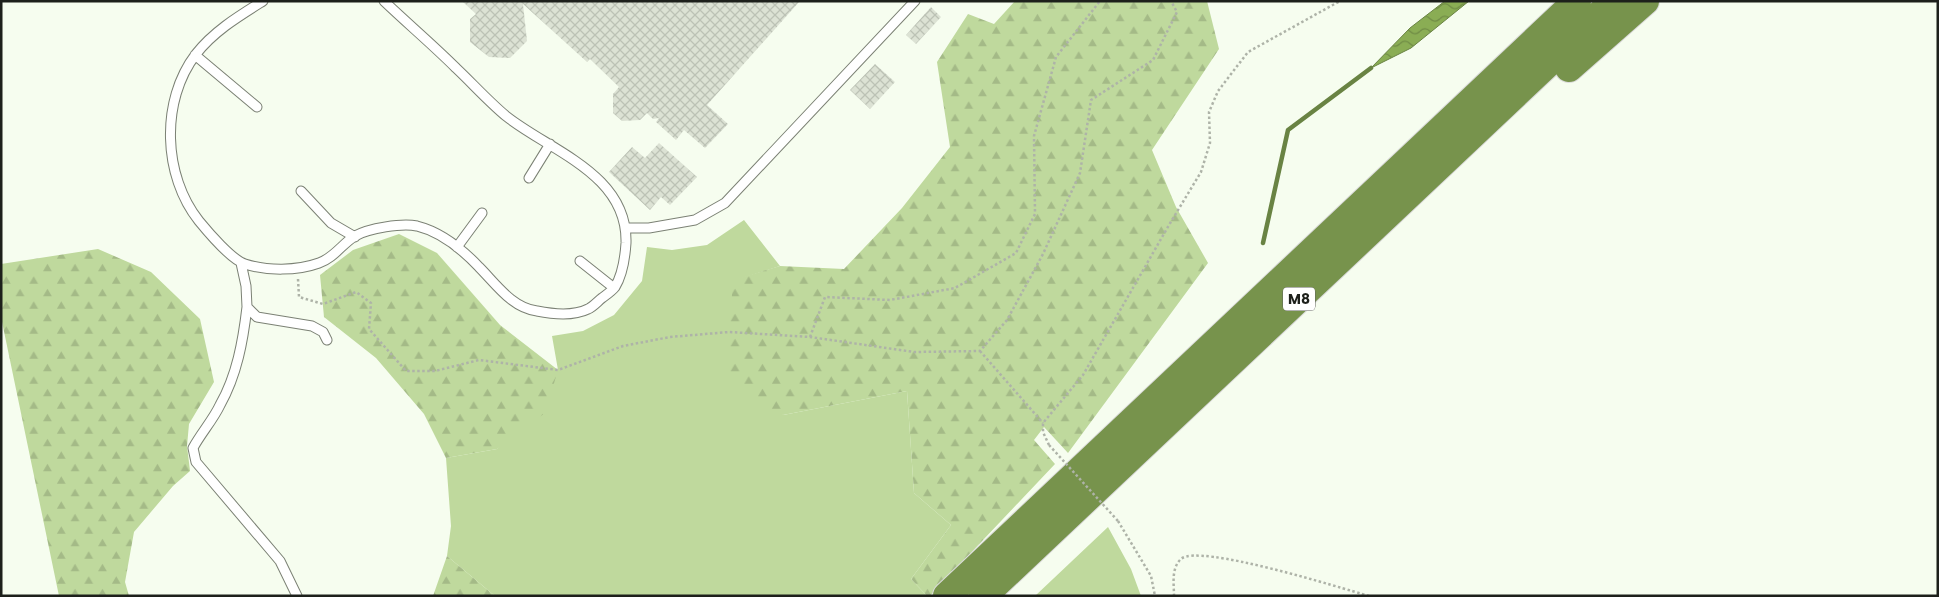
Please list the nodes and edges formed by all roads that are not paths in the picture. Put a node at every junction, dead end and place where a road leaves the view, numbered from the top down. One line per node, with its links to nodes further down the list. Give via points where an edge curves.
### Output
1 (263, 1): 7 (lane, via 227,23)
2 (384, 1): 9 (lane, via 506,116)
3 (915, 1): 13 (lane, via 725,203 695,220 649,228)
4 (1577, 1): 23 (highway, M8)
5 (1614, 1): 21 (highway, M8)
6 (1645, 1): 21 (highway, M8)
7 (196, 55): 8 (lane); 17 (lane, via 182,78 173,105 172,162 180,190 191,210 209,234)
8 (256, 108)
9 (550, 144): 10 (lane); 13 (lane, via 593,173 615,200)
10 (529, 178)
11 (301, 191): 14 (lane, via 331,224)
12 (482, 213): 15 (lane)
13 (626, 228): 18 (lane, via 625,261)
14 (354, 237): 15 (lane, via 372,230 417,226); 17 (lane, via 319,263 266,269)
15 (457, 247): 18 (lane, via 514,303 532,311 560,314 588,310)
16 (580, 261): 18 (lane)
17 (241, 263): 19 (lane)
18 (614, 288)
19 (247, 307): 20 (lane, via 257,317 312,326 323,332); 22 (lane, via 241,351 233,373 221,404 193,448 196,462 280,561)
20 (327, 340)
21 (1103, 483): 24 (highway, M8)
22 (297, 596)
23 (947, 596)
24 (983, 596)

